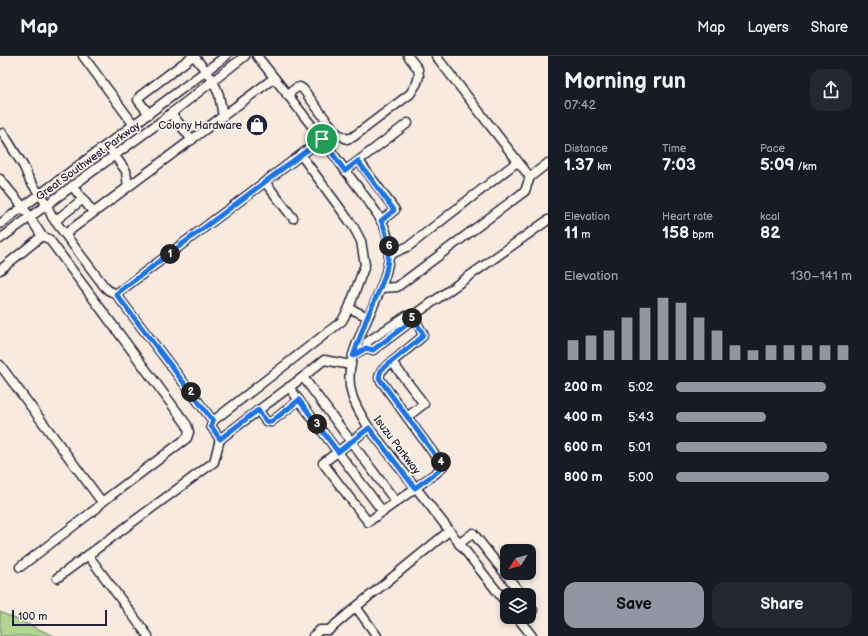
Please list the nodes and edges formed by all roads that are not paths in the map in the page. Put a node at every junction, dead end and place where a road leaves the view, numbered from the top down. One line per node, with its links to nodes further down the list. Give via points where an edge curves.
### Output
1 (83, 56): 17 (street)
2 (193, 56): 8 (street); 13 (street, via 140,96 138,100)
3 (226, 56): 8 (street, Great Southwest Parkway)
4 (245, 56): 10 (street, Great Southwest Parkway)
5 (257, 56): 9 (street, Isuzu Parkway)
6 (408, 56): 16 (street, via 418,69 419,76 410,94 402,101 347,139 336,132)
7 (436, 56): 25 (street)
8 (206, 71): 10 (street); 13 (street, Great Southwest Parkway)
9 (274, 78): 11 (street, Isuzu Parkway); 14 (street)
10 (213, 80): 12 (street, Great Southwest Parkway); 14 (street, via 219,94)
11 (288, 95): 16 (street, via 296,88 303,89); 19 (street, Isuzu Parkway)
12 (171, 113): 20 (street); 22 (street, Great Southwest Parkway)
13 (149, 114): 17 (street, Great Southwest Parkway)
14 (223, 116): 20 (street)
15 (408, 123): 24 (street)
16 (330, 124): 19 (street)
17 (134, 125): 21 (street, Great Southwest Parkway)
18 (3, 133): 33 (street, via 29,180)
19 (320, 136): 23 (street); 27 (street, Isuzu Parkway)
20 (192, 140): 32 (street)
21 (107, 145): 22 (street); 33 (street, Great Southwest Parkway)
22 (114, 155): 31 (street, Great Southwest Parkway); 32 (street, via 126,171)
23 (301, 155): 30 (street); 51 (street, via 353,226 361,241 364,264)
24 (358, 161): 27 (street); 42 (street, via 394,210)
25 (517, 162): 28 (street); 47 (street, via 409,246)
26 (548, 163): 28 (street)
27 (345, 171): 42 (street, Isuzu Parkway)
28 (530, 178): 49 (street, via 525,191 397,287)
29 (0, 179): 36 (street)
30 (265, 182): 39 (street); 50 (street)
31 (72, 186): 34 (street); 35 (street, Great Southwest Parkway)
32 (128, 187): 37 (street)
33 (40, 194): 35 (street); 36 (street, Great Southwest Parkway)
34 (83, 199): 37 (street); 41 (street)
35 (47, 205): 38 (street, Great Southwest Parkway); 41 (street)
36 (23, 207): 38 (street); 43 (street, Great Southwest Parkway)
37 (94, 212): 44 (street)
38 (30, 217): 45 (street); 46 (street, Great Southwest Parkway)
39 (293, 218)
40 (548, 220): 52 (street)
41 (56, 221): 44 (street)
42 (381, 221): 47 (street, Isuzu Parkway, via 384,225)
43 (0, 224)
44 (65, 234): 50 (street, via 104,286)
45 (42, 236): 48 (street); 69 (street, via 49,240 187,425 189,432 187,438)
46 (0, 239)
47 (389, 255): 49 (street, Isuzu Parkway)
48 (0, 270)
49 (381, 288): 53 (street, Isuzu Parkway)
50 (116, 294): 63 (street)
51 (349, 308): 53 (street); 63 (street, via 342,321)
52 (413, 316): 54 (street, via 409,323 373,350 366,348); 55 (street, via 423,334 422,337)
53 (368, 317): 54 (street, Isuzu Parkway)
54 (353, 356): 57 (street, Isuzu Parkway)
55 (392, 362): 62 (street, via 381,370 379,378); 62 (street, via 424,404)
56 (0, 365): 69 (street)
57 (351, 365): 58 (street, via 324,360); 64 (street, Isuzu Parkway, via 349,378 352,395)
58 (303, 377): 59 (street); 66 (street)
59 (289, 387): 60 (street); 61 (street)
60 (299, 400): 61 (street, via 271,422 266,421); 67 (street)
61 (258, 410): 65 (street)
62 (408, 417): 68 (street, via 443,466)
63 (213, 421): 65 (street, via 211,426)
64 (369, 428): 66 (street); 68 (street, Isuzu Parkway)
65 (220, 439): 74 (street, via 214,462)
66 (351, 441): 67 (street); 70 (street)
67 (338, 452): 71 (street); 71 (street, via 323,463 368,522)
68 (415, 488): 70 (street); 72 (street, Isuzu Parkway)
69 (102, 502): 75 (street)
70 (396, 502): 71 (street)
71 (383, 512)
72 (449, 531): 73 (street, Isuzu Parkway); 79 (street)
73 (459, 544): 77 (street, via 473,533); 78 (street, Isuzu Parkway)
74 (88, 555): 76 (street); 82 (street)
75 (20, 567)
76 (57, 578)
77 (516, 588)
78 (500, 595)
79 (356, 607): 83 (street, via 329,630 320,630); 84 (street)
80 (524, 624): 81 (street)
81 (531, 635)
82 (148, 636)
83 (313, 636)
84 (377, 636)

